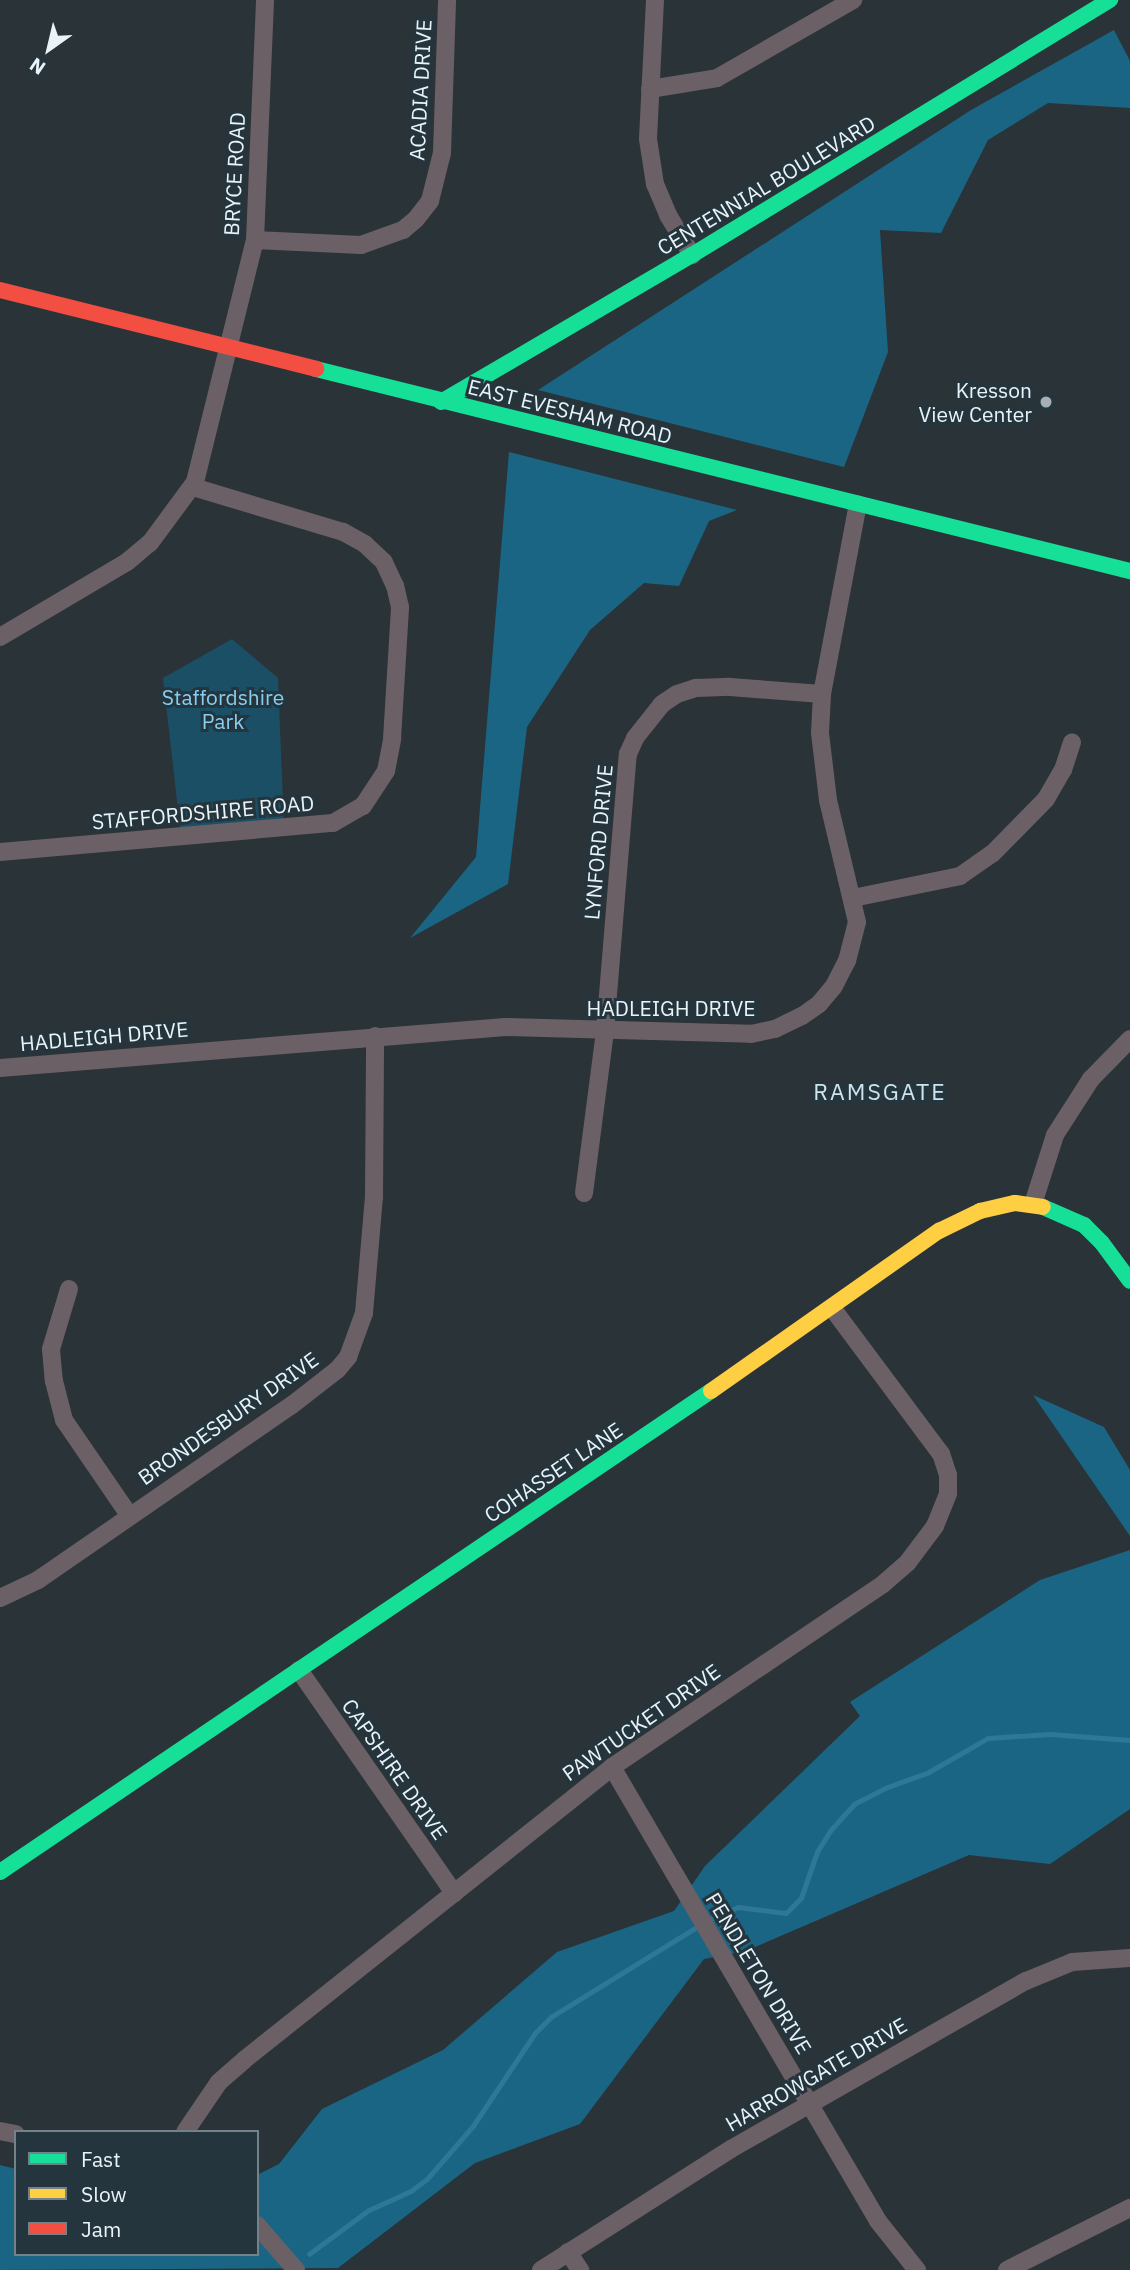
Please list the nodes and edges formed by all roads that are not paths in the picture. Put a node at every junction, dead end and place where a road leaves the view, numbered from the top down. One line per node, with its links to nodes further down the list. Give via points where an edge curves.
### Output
1 (265, 0): 7 (street, BRYCE ROAD)
2 (447, 0): 7 (street, ACADIA DRIVE, via 442,153 430,201 416,219 402,230 361,245)
3 (655, 0): 6 (street)
4 (853, 0): 6 (street, via 718,78)
5 (1110, 0): 8 (main road, CENTENNIAL BOULEVARD)
6 (650, 89): 8 (street, via 648,139 655,184)
7 (255, 240): 10 (street, BRYCE ROAD)
8 (692, 255): 11 (main road, CENTENNIAL BOULEVARD)
9 (0, 290): 10 (main road, EAST EVESHAM ROAD)
10 (226, 347): 11 (main road, EAST EVESHAM ROAD); 12 (street, BRYCE ROAD)
11 (441, 402): 13 (main road, EAST EVESHAM ROAD)
12 (193, 487): 15 (street, via 150,543 127,562); 18 (street, STAFFORDSHIRE ROAD, via 343,532 384,562 400,607 386,771 363,806 333,823)
13 (858, 504): 14 (main road, EAST EVESHAM ROAD); 16 (street, HADLEIGH DRIVE)
14 (1130, 571)
15 (0, 637)
16 (821, 694): 19 (street, HADLEIGH DRIVE, via 820,733 828,800); 20 (street, LYNFORD DRIVE, via 696,688 662,704 635,738 628,754)
17 (1072, 742): 19 (street, via 1046,799 992,854 960,876)
18 (0, 852)
19 (853, 898): 20 (street, HADLEIGH DRIVE, via 857,922 847,961 834,986 802,1016 751,1034)
20 (605, 1031): 21 (street, HADLEIGH DRIVE, via 505,1027); 24 (street, LYNFORD DRIVE)
21 (375, 1036): 23 (street, HADLEIGH DRIVE); 29 (street, BRONDESBURY DRIVE, via 372,1223 364,1313 348,1357 292,1405)
22 (1130, 1039): 25 (street, via 1091,1079 1055,1135)
23 (0, 1068)
24 (584, 1193)
25 (1033, 1204): 26 (main road, COHASSET LANE, via 1062,1212 1084,1225); 28 (main road, COHASSET LANE, via 980,1211 939,1231)
26 (1130, 1281)
27 (69, 1289): 29 (street, via 51,1349 64,1420)
28 (832, 1308): 31 (main road, COHASSET LANE); 32 (street, PAWTUCKET DRIVE, via 941,1454 948,1493 935,1526 908,1562 883,1584)
29 (130, 1515): 30 (street, BRONDESBURY DRIVE, via 38,1580)
30 (0, 1598)
31 (299, 1670): 33 (main road, COHASSET LANE); 34 (street, CAPSHIRE DRIVE)
32 (611, 1767): 34 (street, PAWTUCKET DRIVE); 36 (street, PENDLETON DRIVE)
33 (0, 1872)
34 (454, 1893): 37 (street, PAWTUCKET DRIVE, via 219,2082)
35 (1130, 1958): 36 (street, HARROWGATE DRIVE, via 1072,1962 1026,1981)
36 (809, 2106): 40 (street, HARROWGATE DRIVE, via 731,2149); 44 (street, PENDLETON DRIVE, via 878,2221)
37 (186, 2130)
38 (1130, 2208): 45 (street)
39 (259, 2227): 41 (street)
40 (569, 2252): 42 (street, HARROWGATE DRIVE); 43 (street)
41 (296, 2270)
42 (541, 2270)
43 (580, 2270)
44 (917, 2270)
45 (1007, 2270)

